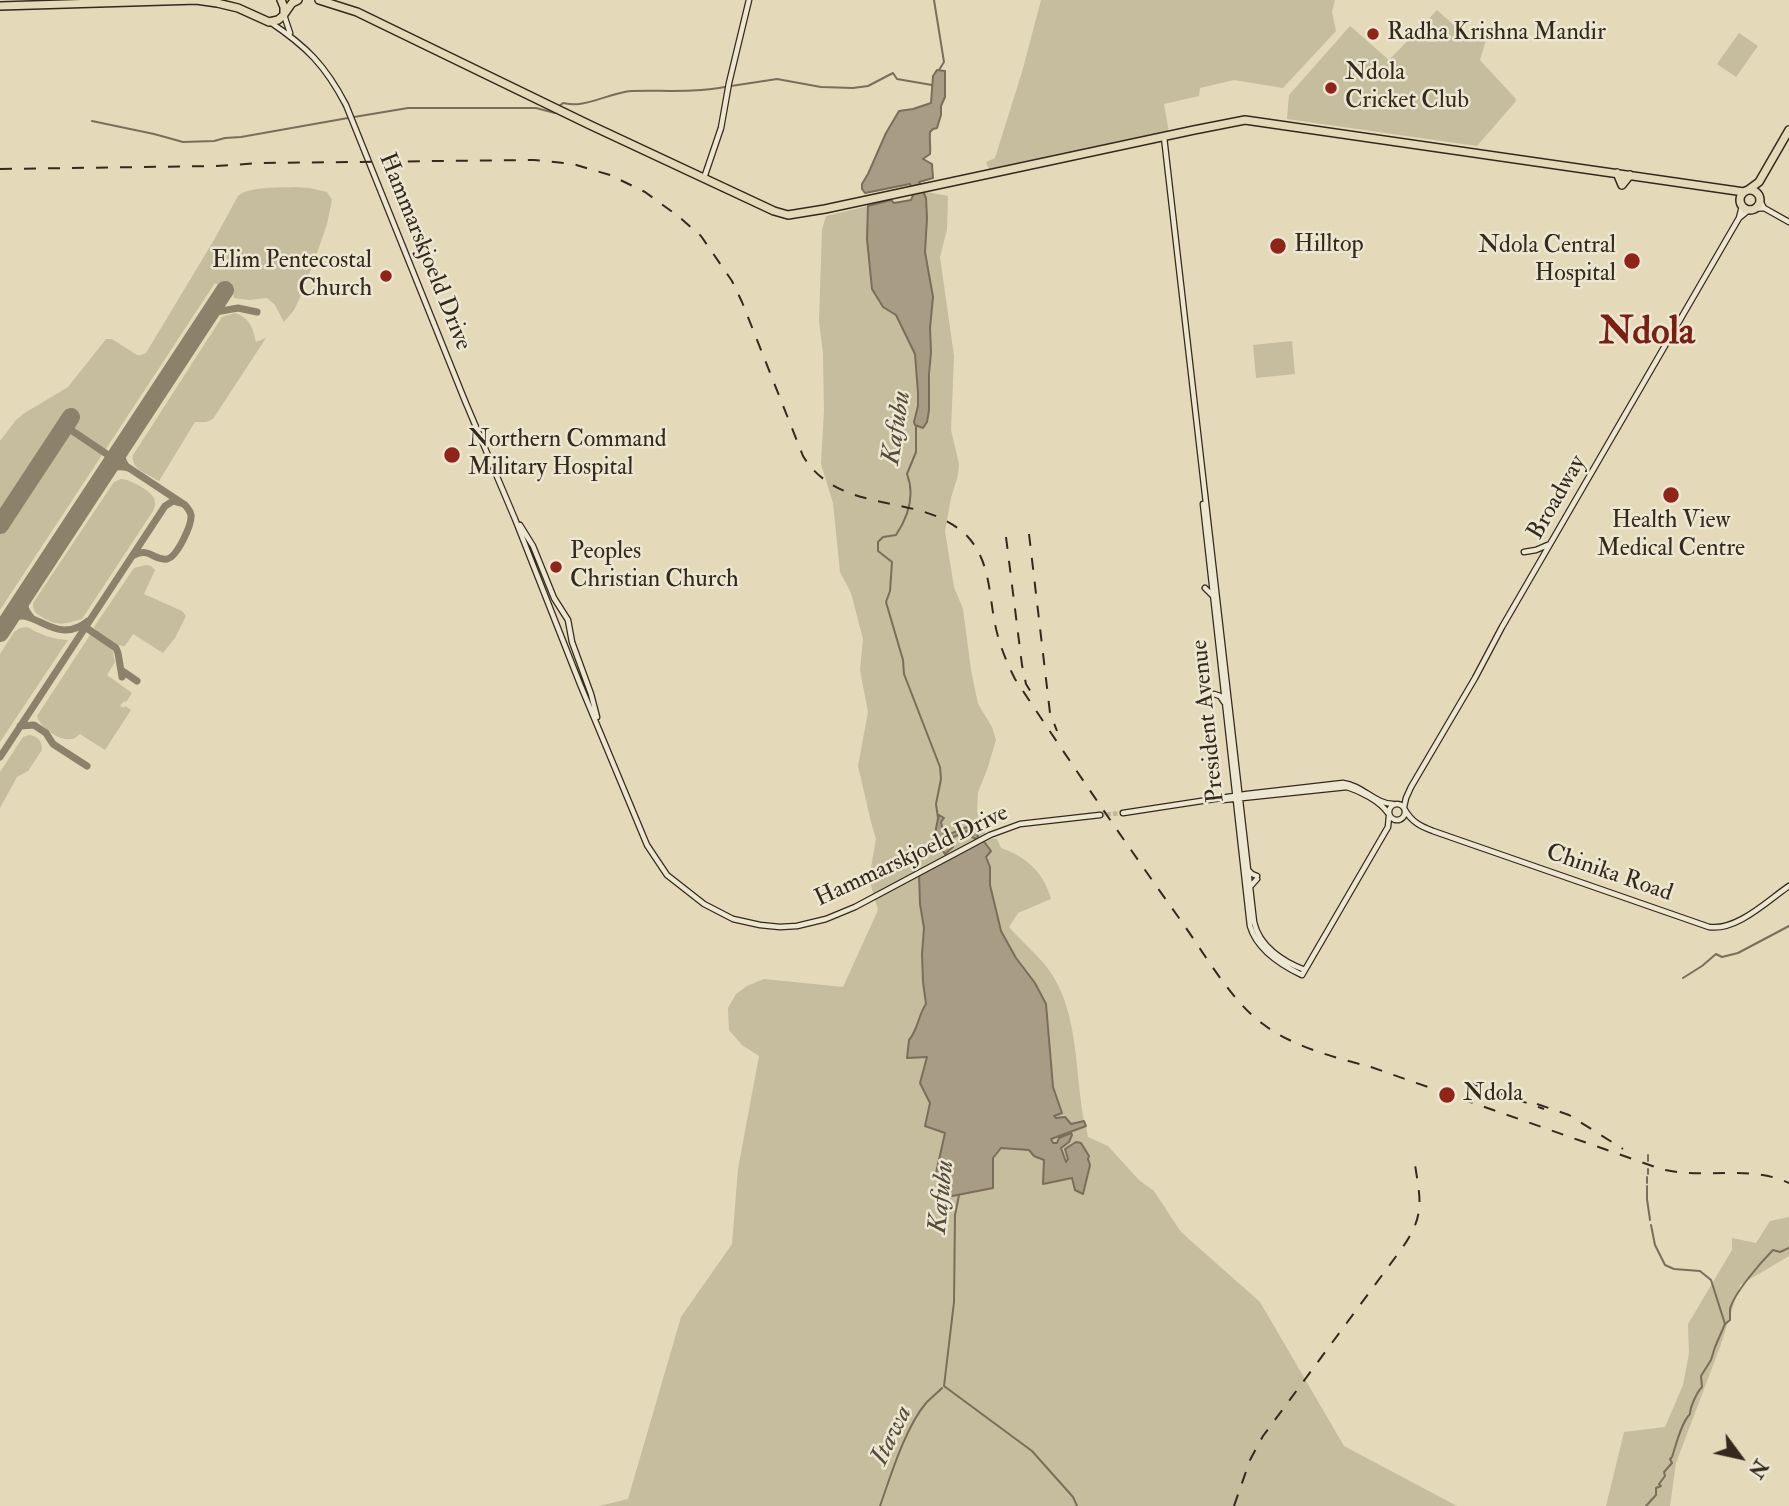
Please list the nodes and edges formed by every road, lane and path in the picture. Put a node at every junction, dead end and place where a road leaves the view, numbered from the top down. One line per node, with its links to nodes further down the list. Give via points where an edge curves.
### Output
1 (197, 0): 6 (highway); 7 (highway)
2 (281, 0): 8 (highway)
3 (298, 0): 8 (highway)
4 (319, 0): 13 (highway, via 357,12)
5 (749, 0): 13 (main road, via 721,128)
6 (238, 4): 9 (highway)
7 (0, 6)
8 (284, 14): 9 (highway); 10 (main road)
9 (269, 22): 10 (main road, Hammarskjoeld Drive)
10 (295, 39): 23 (main road, Hammarskjoeld Drive, via 321,64 346,105)
11 (1789, 130): 14 (highway)
12 (1164, 136): 13 (highway, via 788,215); 15 (highway, via 1249,120); 24 (main road, President Avenue)
13 (704, 178)
14 (1759, 182): 16 (highway); 17 (highway)
15 (1727, 191): 16 (highway); 18 (highway)
16 (1746, 191): 17 (highway); 18 (highway, via 1741,197)
17 (1759, 197): 18 (highway, via 1758,205); 19 (main road)
18 (1746, 206): 19 (main road); 21 (main road, Broadway)
19 (1765, 208): 20 (main road)
20 (1789, 222)
21 (1552, 542): 22 (main road); 32 (main road, Broadway)
22 (1524, 552)
23 (532, 554): 27 (main road, Hammarskjoeld Drive, via 569,620 572,642); 28 (main road, Hammarskjoeld Drive)
24 (1212, 578): 25 (main road, President Avenue); 25 (main road, via 1204,587); 25 (main road, via 1222,585)
25 (1214, 595): 26 (main road, President Avenue)
26 (1224, 683): 29 (main road, President Avenue); 29 (main road, via 1233,690); 29 (main road, via 1215,692)
27 (590, 689): 28 (main road); 30 (main road, Hammarskjoeld Drive)
28 (584, 692): 30 (main road, Hammarskjoeld Drive)
29 (1226, 701): 31 (main road, President Avenue)
30 (598, 725): 41 (main road, Hammarskjoeld Drive, via 647,845 667,875 713,910 751,924 797,926 826,919 1004,830)
31 (1235, 787): 33 (main road); 34 (main road, President Avenue); 35 (main road)
32 (1407, 794): 36 (main road); 38 (main road)
33 (1247, 796): 34 (main road); 36 (main road, via 1347,783); 37 (main road); 40 (main road, via 1347,787)
34 (1236, 797): 35 (main road); 37 (main road, President Avenue)
35 (1225, 799): 37 (main road); 39 (main road)
36 (1395, 804): 38 (main road); 40 (main road)
37 (1237, 807): 45 (main road, President Avenue); 48 (main road, President Avenue)
38 (1404, 808): 42 (main road, via 1404,817); 43 (main road)
39 (1123, 813)
40 (1389, 814): 42 (main road); 44 (main road)
41 (1100, 815)
42 (1398, 820): 43 (main road); 44 (main road)
43 (1410, 820): 46 (main road, Chinika Road, via 1712,928 1737,922)
44 (1388, 827): 48 (main road, President Avenue, via 1303,973 1280,962 1251,930)
45 (1246, 868): 47 (main road, President Avenue); 47 (main road, via 1257,877)
46 (1789, 886)
47 (1249, 888): 48 (main road, President Avenue)
48 (1249, 904)

